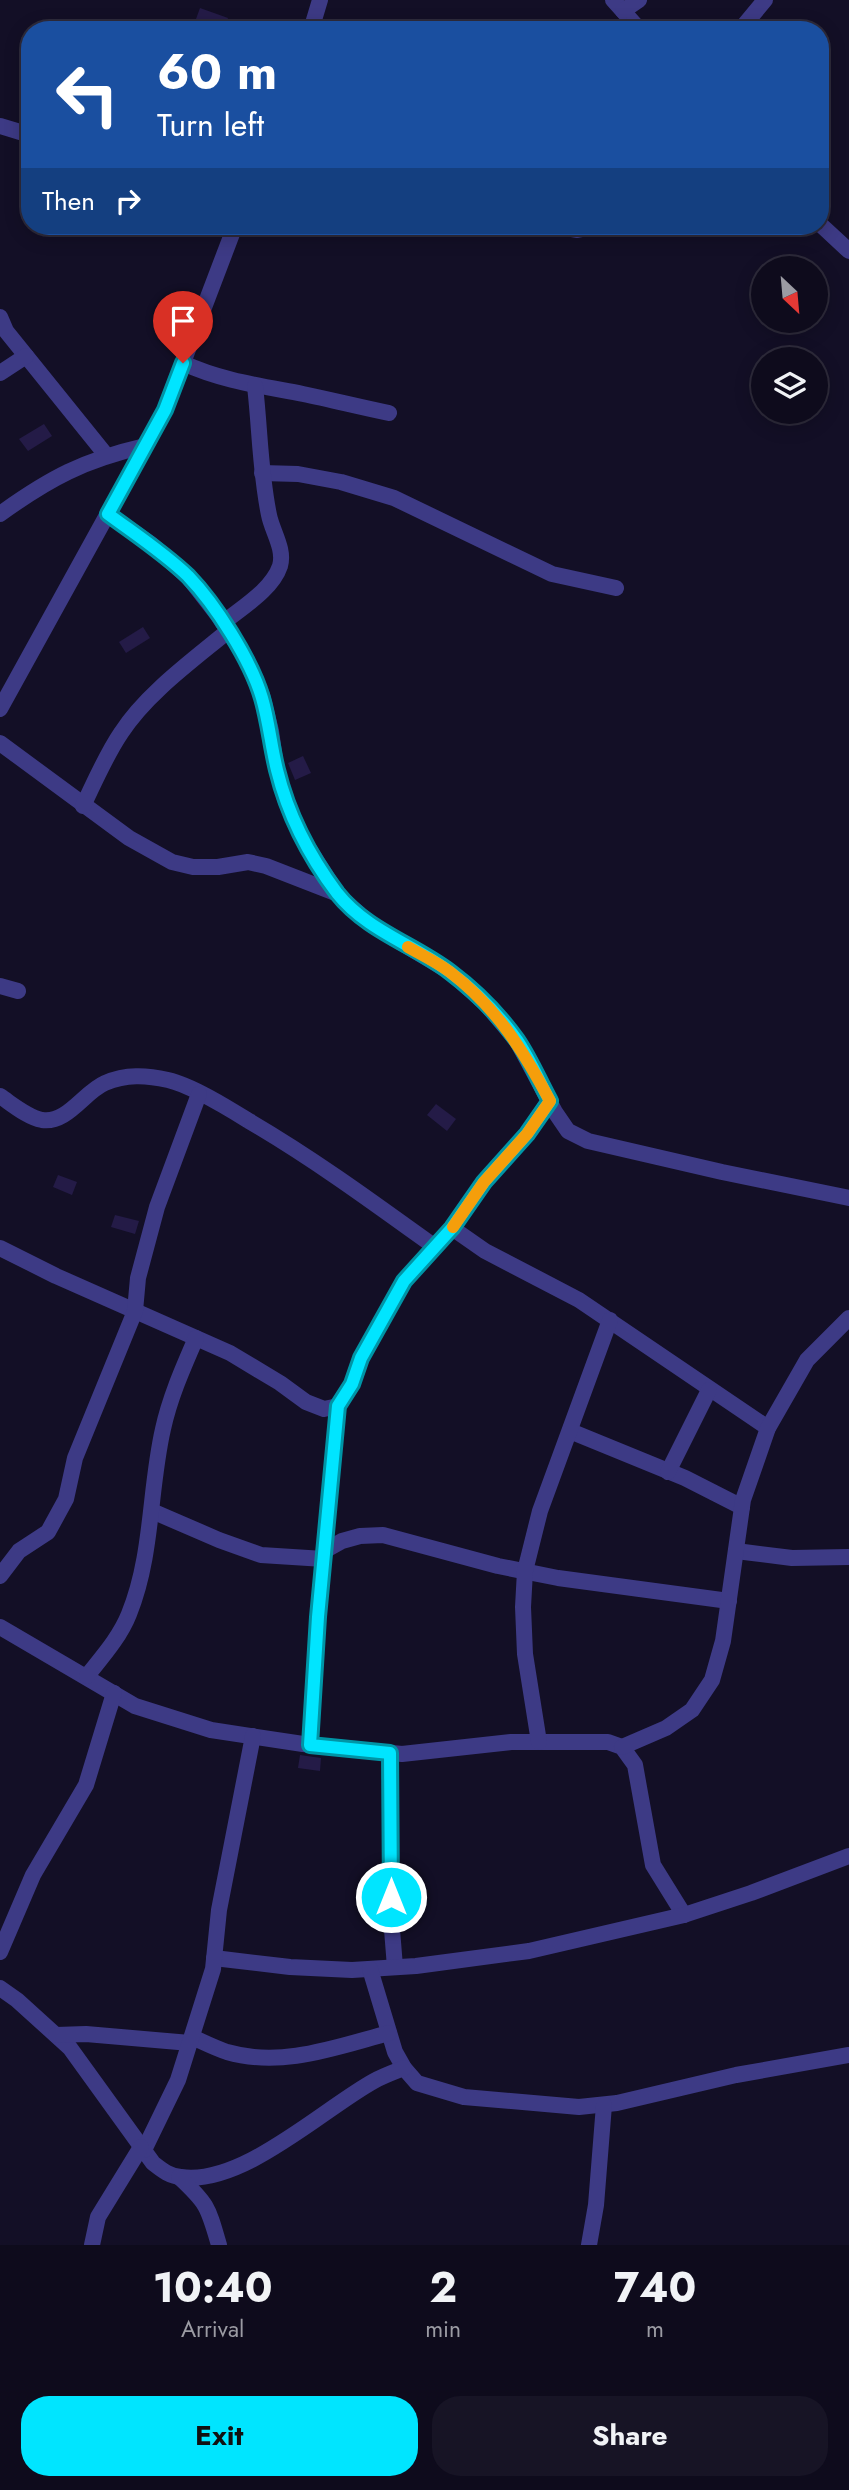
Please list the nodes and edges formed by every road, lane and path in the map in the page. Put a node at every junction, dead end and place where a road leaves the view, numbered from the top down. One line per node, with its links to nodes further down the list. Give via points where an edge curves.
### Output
1 (320, 0): 5 (street)
2 (639, 0): 4 (street)
3 (765, 0): 7 (street)
4 (618, 5): 6 (street)
5 (314, 21)
6 (632, 21)
7 (748, 21)
8 (0, 126): 9 (street)
9 (21, 132)
10 (829, 232): 12 (street)
11 (232, 235): 15 (street)
12 (849, 251)
13 (0, 317): 14 (street)
14 (26, 356): 16 (street); 20 (street)
15 (183, 363): 17 (street, via 209,375); 19 (street)
16 (0, 373)
17 (255, 386): 18 (street); 21 (street)
18 (389, 413)
19 (145, 446): 20 (street); 23 (street)
20 (106, 455): 22 (street, via 38,487)
21 (262, 473): 24 (street, via 341,482 394,498 552,574); 25 (street, via 280,565)
22 (0, 514)
23 (108, 514): 25 (street, via 189,578); 26 (street)
24 (616, 589)
25 (225, 627): 28 (street, via 122,731); 29 (street, via 262,695 285,799 304,841)
26 (0, 709)
27 (0, 743): 28 (street)
28 (83, 806): 29 (street, via 172,862 193,867 248,862)
29 (338, 894): 34 (street, via 373,926 450,972 486,1004 517,1041)
30 (0, 986): 31 (street)
31 (18, 990)
32 (199, 1094): 33 (street, via 171,1081 123,1077 102,1084 55,1119 42,1120); 37 (street, via 339,1177); 39 (street, via 157,1207 138,1278)
33 (0, 1097)
34 (550, 1101): 35 (street, via 568,1130 588,1141); 36 (street)
35 (849, 1198)
36 (452, 1228): 37 (street); 41 (street)
37 (435, 1247): 44 (street, via 404,1281)
38 (0, 1248): 39 (street)
39 (135, 1311): 42 (street); 54 (street, via 75,1458 66,1499 48,1532 19,1551)
40 (849, 1318): 45 (street, via 807,1360)
41 (610, 1320): 43 (street); 46 (street)
42 (196, 1338): 44 (street, via 280,1382 306,1402 324,1409); 49 (street, via 162,1431)
43 (709, 1390): 45 (street); 47 (street)
44 (338, 1406): 51 (street)
45 (768, 1428): 48 (street)
46 (570, 1431): 47 (street); 53 (street, via 540,1511)
47 (668, 1472): 48 (street)
48 (742, 1507): 50 (street)
49 (152, 1510): 51 (street, via 261,1555); 57 (street, via 145,1559 129,1614)
50 (736, 1551): 52 (street, via 792,1558); 55 (street)
51 (324, 1555): 53 (street, via 342,1541 383,1535); 61 (street)
52 (849, 1558)
53 (525, 1571): 55 (street); 60 (street, via 525,1654)
54 (0, 1576)
55 (729, 1601): 62 (street, via 712,1680 692,1710 666,1728)
56 (0, 1627): 57 (street)
57 (87, 1676): 58 (street)
58 (114, 1693): 59 (street, via 135,1706 211,1730); 66 (street, via 86,1785 33,1875)
59 (253, 1737): 61 (street); 67 (street, via 221,1898)
60 (539, 1742): 62 (street, via 608,1742); 63 (street)
61 (310, 1745): 63 (street)
62 (622, 1747): 65 (street, via 635,1765 653,1865)
63 (390, 1753): 68 (street)
64 (849, 1856): 65 (street)
65 (684, 1915): 68 (street, via 529,1951)
66 (0, 1952)
67 (215, 1958): 69 (street, via 290,1967); 73 (street)
68 (394, 1967): 69 (street)
69 (370, 1969): 71 (street)
70 (0, 1988): 72 (street)
71 (389, 2033): 73 (street, via 279,2059); 75 (street)
72 (56, 2035): 73 (street); 77 (street, via 92,2076)
73 (191, 2040): 77 (street, via 178,2080)
74 (849, 2055): 76 (street)
75 (404, 2068): 76 (street, via 417,2083 464,2097); 78 (street, via 374,2081 242,2165 208,2176)
76 (604, 2105): 81 (street)
77 (142, 2148): 78 (street, via 153,2163); 79 (street, via 98,2217)
78 (179, 2177): 80 (street, via 210,2211)
79 (92, 2245)
80 (219, 2245)
81 (589, 2245)

